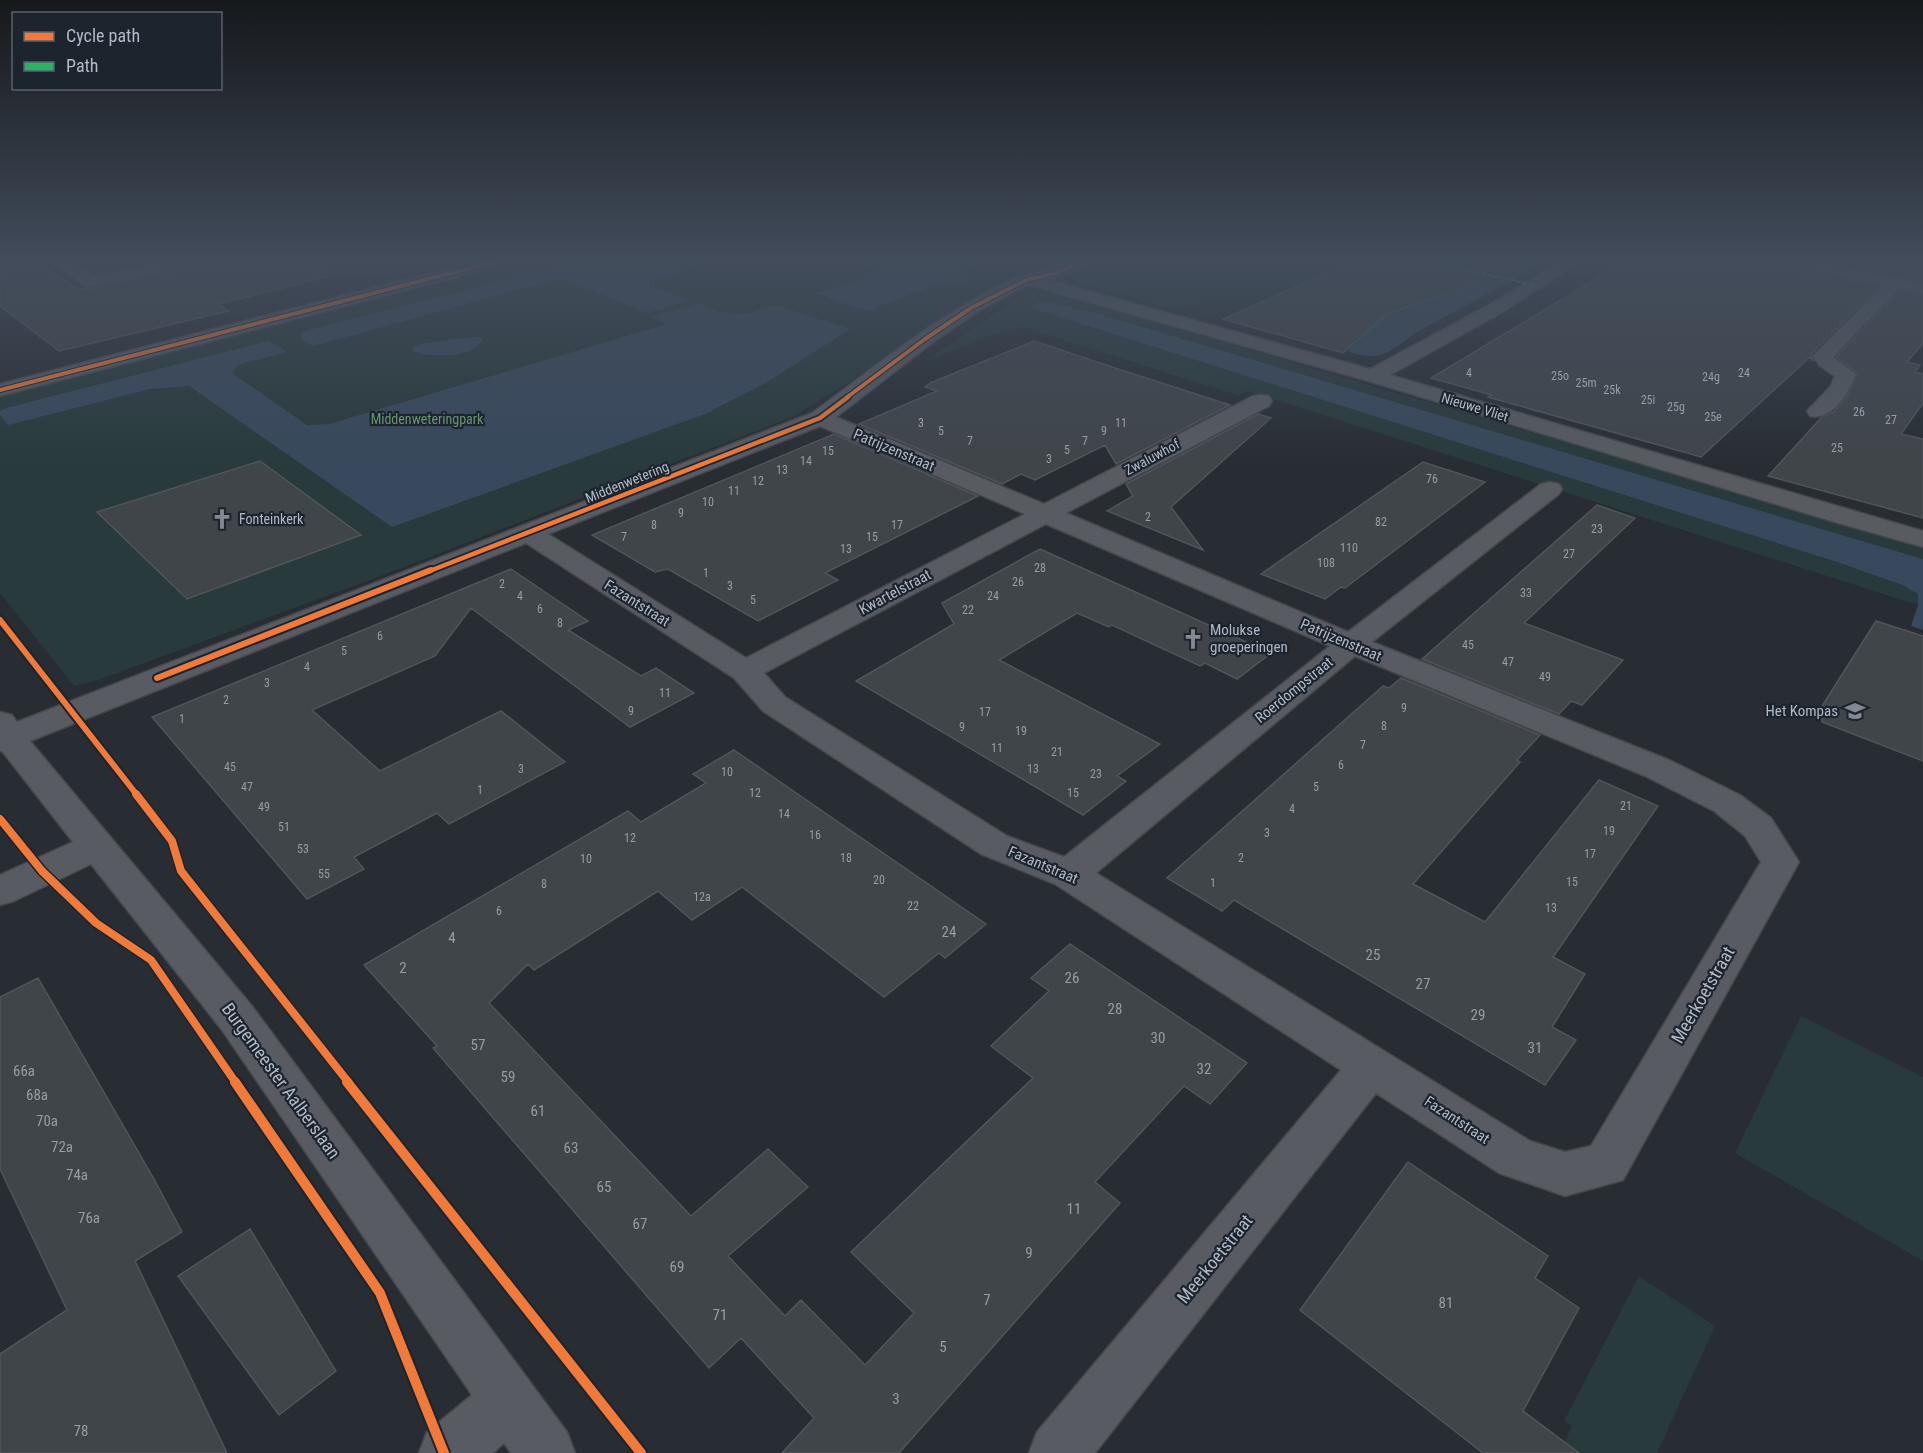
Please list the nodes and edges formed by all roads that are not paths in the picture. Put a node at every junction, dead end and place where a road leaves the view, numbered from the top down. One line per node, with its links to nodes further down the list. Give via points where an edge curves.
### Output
1 (228, 331): 7 (street)
2 (937, 331): 10 (street, Middenwetering)
3 (1209, 331): 6 (street, Nieuwe Vliet)
4 (1455, 331): 6 (street)
5 (1848, 331): 9 (street, via 1823,356 1846,374 1839,390)
6 (1372, 376): 14 (street, Nieuwe Vliet)
7 (0, 390)
8 (1261, 401): 12 (street, Zwaluwhof)
9 (1818, 411)
10 (820, 418): 12 (street, Patrijzenstraat); 13 (street, Middenwetering)
11 (1550, 489): 15 (street, Roerdompstraat)
12 (1044, 514): 15 (street, Patrijzenstraat); 16 (street, Kwartelstraat)
13 (529, 534): 16 (street, Fazantstraat); 17 (street, Middenwetering)
14 (1923, 538)
15 (1351, 644): 18 (street, Patrijzenstraat, via 1658,768 1727,803); 20 (street, Roerdompstraat)
16 (746, 671): 20 (street, Fazantstraat, via 774,704 994,845)
17 (3, 733): 19 (street, Burgemeester Aalberslaan)
18 (1758, 827): 23 (street, Meerkoetstraat, via 1780,862)
19 (97, 846): 21 (street); 24 (street, Burgemeester Aalberslaan, via 237,1018)
20 (1069, 874): 22 (street, Fazantstraat)
21 (0, 891)
22 (1372, 1065): 23 (street, Fazantstraat, via 1516,1158 1564,1174); 27 (street, Meerkoetstraat)
23 (1606, 1164)
24 (508, 1401): 25 (street); 26 (street, Burgemeester Aalberslaan)
25 (448, 1453)
26 (546, 1453)
27 (1058, 1453)

